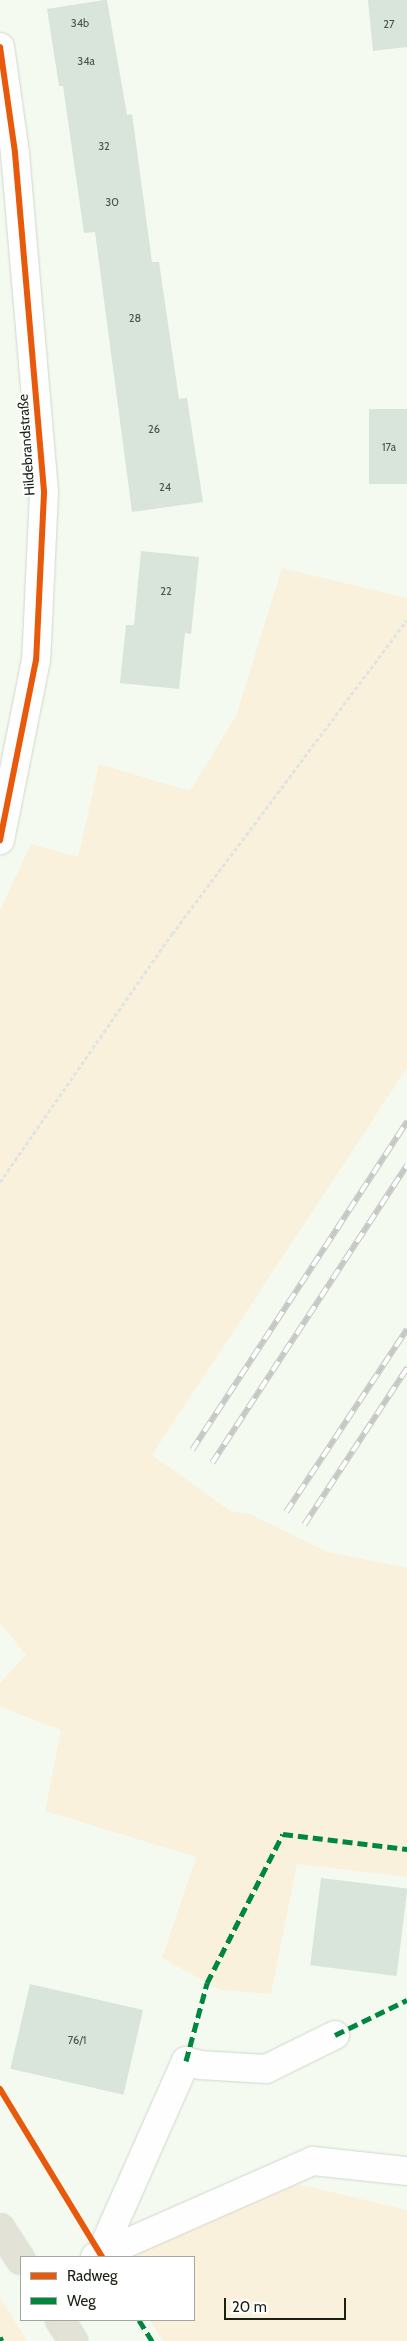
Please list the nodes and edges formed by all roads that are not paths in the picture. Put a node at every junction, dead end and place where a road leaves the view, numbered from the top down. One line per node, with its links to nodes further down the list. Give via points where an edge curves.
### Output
1 (0, 46): 2 (street, Hildebrandstraße, via 15,153 44,493 36,660)
2 (0, 840)
3 (335, 2035): 6 (street, via 266,2069 200,2065 186,2061)
4 (407, 2171): 6 (street, via 313,2160)
5 (0, 2228): 7 (main road)
6 (98, 2256)
7 (20, 2258)
8 (61, 2321): 9 (main road)
9 (73, 2341)

